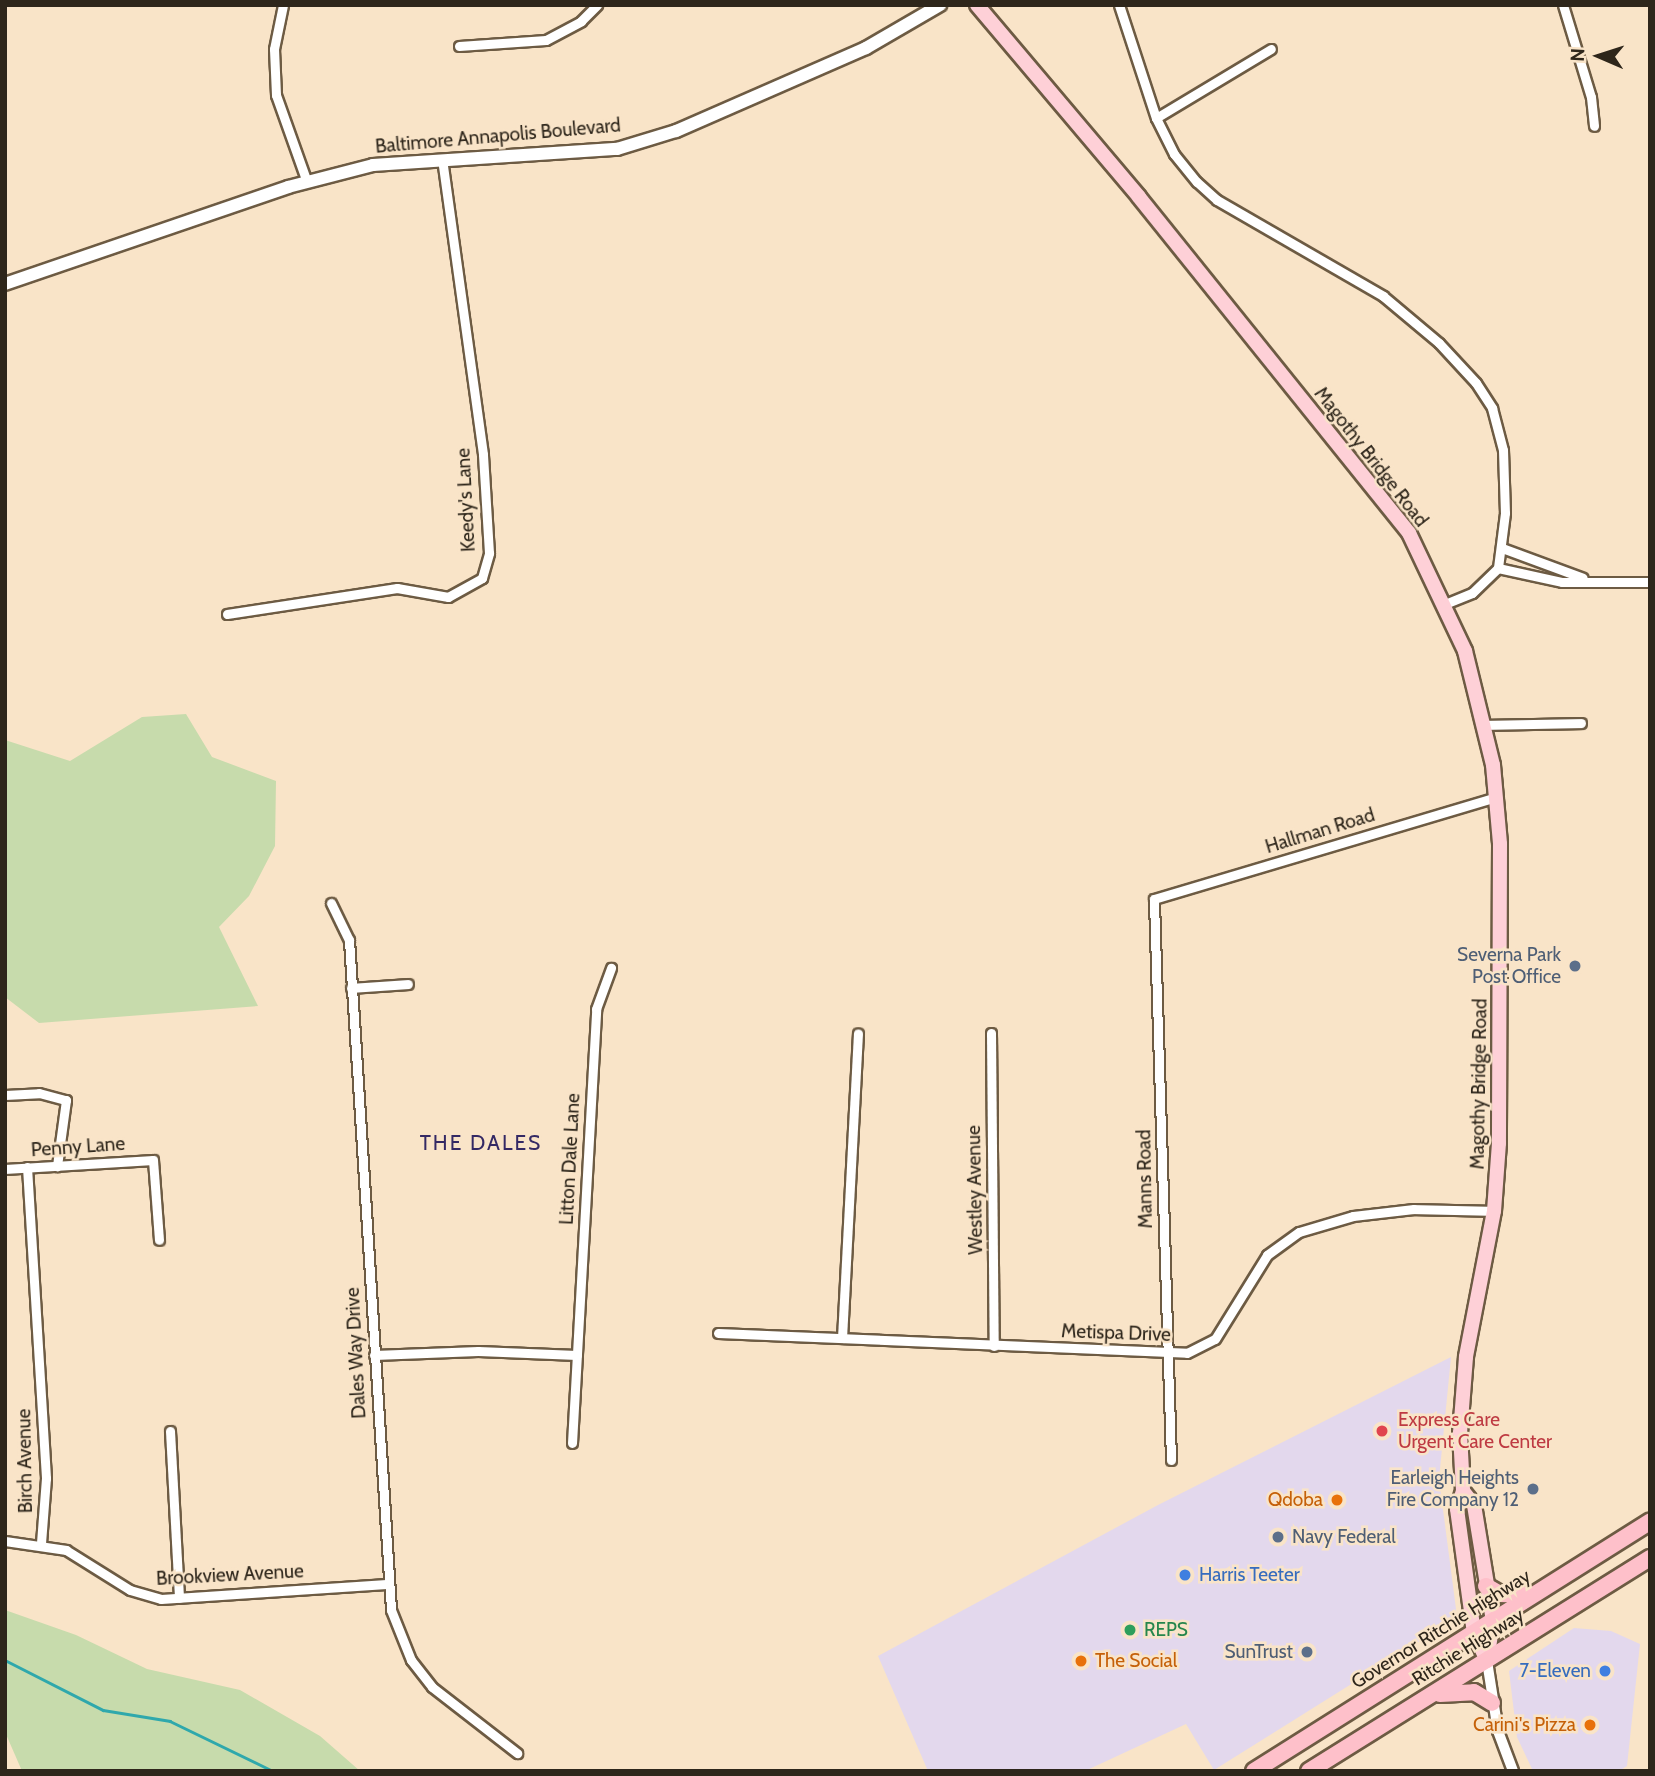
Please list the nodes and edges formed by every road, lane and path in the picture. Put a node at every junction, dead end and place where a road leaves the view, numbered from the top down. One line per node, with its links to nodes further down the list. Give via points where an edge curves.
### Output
1 (283, 5): 12 (street, via 274,49 276,95)
2 (597, 5): 7 (street, via 573,26 546,40)
3 (940, 5): 11 (main road, Baltimore Annapolis Boulevard, via 866,48 676,131 617,149)
4 (977, 5): 18 (main road, Magothy Bridge Road, via 1369,481 1409,533)
5 (1119, 5): 9 (street)
6 (1563, 5): 10 (street, via 1591,97)
7 (459, 46)
8 (1271, 49): 9 (street)
9 (1156, 118): 14 (street, via 1174,154 1217,200 1383,296 1476,383 1492,408 1503,450)
10 (1594, 126)
11 (442, 160): 12 (main road, Baltimore Annapolis Boulevard, via 373,164); 19 (street, Keedy's Lane, via 483,454 489,553 482,578 448,597 397,588)
12 (307, 181): 13 (main road, Baltimore Annapolis Boulevard)
13 (5, 284)
14 (1502, 548): 15 (street); 16 (street)
15 (1498, 568): 16 (street, via 1544,580); 18 (street, via 1472,593)
16 (1588, 580): 17 (street)
17 (1650, 582)
18 (1445, 604): 21 (main road, Magothy Bridge Road, via 1465,650)
19 (227, 614)
20 (1581, 723): 21 (street)
21 (1485, 725): 22 (main road, Magothy Bridge Road)
22 (1497, 797): 23 (street, Hallman Road); 34 (main road, Magothy Bridge Road, via 1500,1129)
23 (1154, 899): 39 (street, Manns Road)
24 (331, 903): 27 (street, Dales Way Drive, via 346,928)
25 (611, 968): 41 (street, Litton Dale Lane, via 596,1009)
26 (408, 984): 27 (street)
27 (351, 988): 40 (street, Dales Way Drive)
28 (858, 1033): 37 (street)
29 (991, 1033): 38 (street, Westley Avenue)
30 (5, 1095): 31 (street, via 39,1093 66,1100)
31 (57, 1166): 32 (street, Penny Lane); 35 (street, Penny Lane, via 153,1160)
32 (27, 1167): 33 (street, Penny Lane); 48 (street, Birch Avenue, via 46,1478)
33 (5, 1169)
34 (1494, 1211): 39 (street, Metispa Drive, via 1414,1209 1353,1216 1298,1232 1267,1255 1216,1339 1196,1351); 45 (main road, Magothy Bridge Road, via 1466,1357 1460,1433)
35 (159, 1240)
36 (718, 1333): 37 (street, Metispa Drive)
37 (842, 1338): 38 (street, Metispa Drive)
38 (994, 1346): 39 (street, Metispa Drive)
39 (1166, 1353): 44 (street, Manns Road)
40 (374, 1355): 41 (street, via 478,1351); 50 (street, Dales Way Drive)
41 (577, 1355): 43 (street, Litton Dale Lane)
42 (170, 1431): 53 (street)
43 (572, 1443)
44 (1171, 1460)
45 (1463, 1491): 51 (main road, Magothy Bridge Road, via 1474,1505); 55 (main road, Magothy Bridge Road, via 1457,1508)
46 (1650, 1522): 52 (highway, Governor Ritchie Highway)
47 (5, 1541): 48 (street, Brookview Avenue)
48 (41, 1543): 53 (street, Brookview Avenue, via 79,1556 142,1595)
49 (1650, 1558): 56 (highway, Ritchie Highway)
50 (387, 1584): 53 (street, Brookview Avenue); 59 (street, Dales Way Drive, via 403,1646 421,1674 448,1702)
51 (1486, 1586): 52 (highway, via 1500,1594); 54 (main road, Magothy Bridge Road)
52 (1535, 1595): 54 (highway, Governor Ritchie Highway)
53 (178, 1598)
54 (1493, 1621): 55 (highway, Governor Ritchie Highway); 56 (main road, Magothy Bridge Road)
55 (1474, 1633): 56 (main road, Magothy Bridge Road); 60 (highway, Governor Ritchie Highway)
56 (1486, 1661): 57 (highway, Ritchie Highway); 58 (street)
57 (1430, 1695): 58 (highway, via 1474,1692); 61 (highway, Ritchie Highway)
58 (1493, 1703): 62 (street)
59 (517, 1753)
60 (1254, 1771)
61 (1308, 1771)
62 (1513, 1771)

